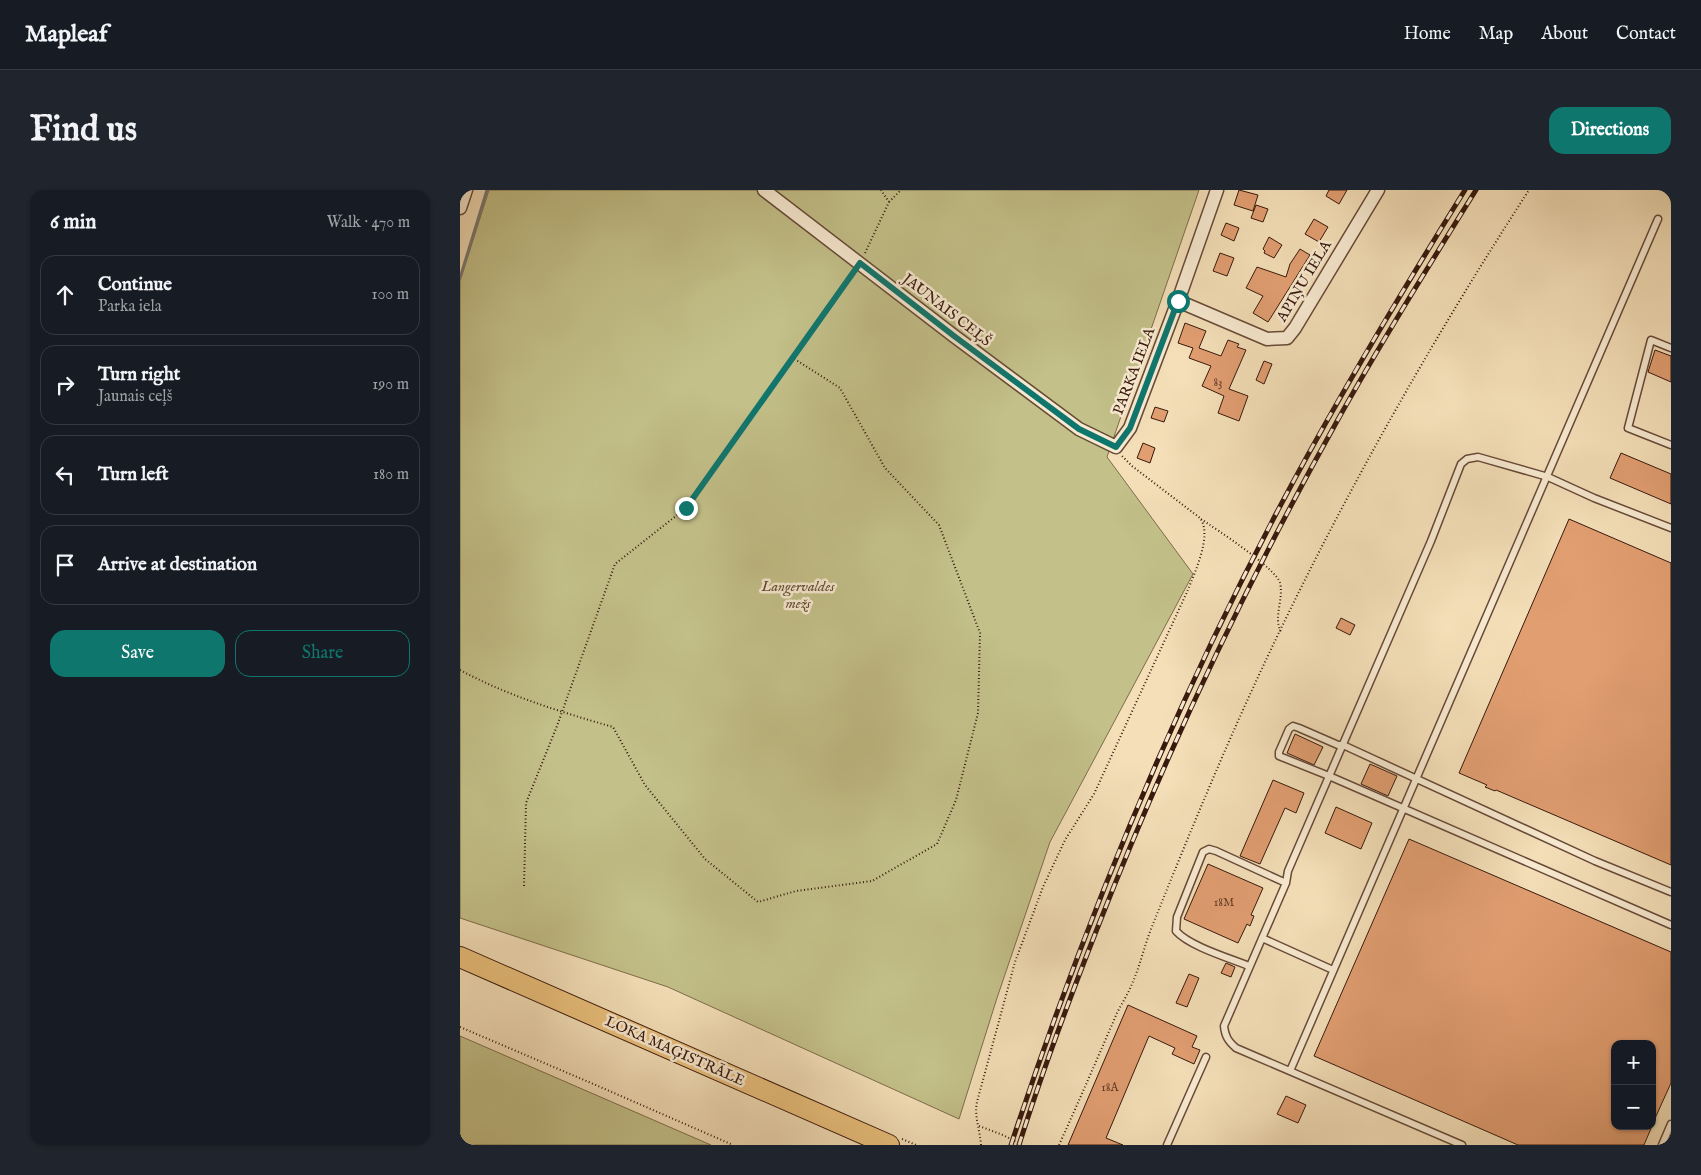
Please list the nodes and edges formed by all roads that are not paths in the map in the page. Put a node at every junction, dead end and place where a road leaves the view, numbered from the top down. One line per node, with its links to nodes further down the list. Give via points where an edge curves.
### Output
1 (466, 190): 5 (street)
2 (764, 190): 10 (street, JAUNAIS CEĻŠ, via 1079,429)
3 (1217, 190): 7 (street, PARKA IELA)
4 (1378, 190): 7 (street, APIŅU IELA, via 1287,338 1267,339)
5 (460, 208)
6 (1658, 219): 11 (lane)
7 (1178, 301): 10 (street, PARKA IELA, via 1130,428)
8 (1671, 348): 9 (lane, via 1652,340 1628,428)
9 (1671, 446)
10 (1116, 447)
11 (1548, 477): 12 (lane); 13 (lane, via 1478,457 1461,464); 15 (lane)
12 (1671, 528)
13 (1343, 745): 14 (lane); 14 (lane, via 1293,726 1288,729 1279,756); 15 (lane)
14 (1329, 776): 16 (lane); 17 (lane)
15 (1416, 780): 16 (lane); 18 (lane)
16 (1403, 809): 19 (lane); 23 (lane)
17 (1286, 882): 20 (lane); 22 (lane, via 1216,851 1209,849 1203,852 1176,918 1176,931 1193,943)
18 (1671, 892)
19 (1671, 925)
20 (1262, 938): 22 (lane); 23 (lane)
21 (460, 957): 27 (main road, LOKA MAĢISTRĀLE)
22 (1249, 966): 25 (lane, via 1224,1026 1225,1034 1236,1048)
23 (1333, 970): 25 (lane)
24 (1206, 1057): 28 (lane)
25 (1290, 1071): 29 (lane)
26 (1671, 1124): 30 (lane)
27 (889, 1145)
28 (1167, 1145)
29 (1462, 1145)
30 (1662, 1145)

